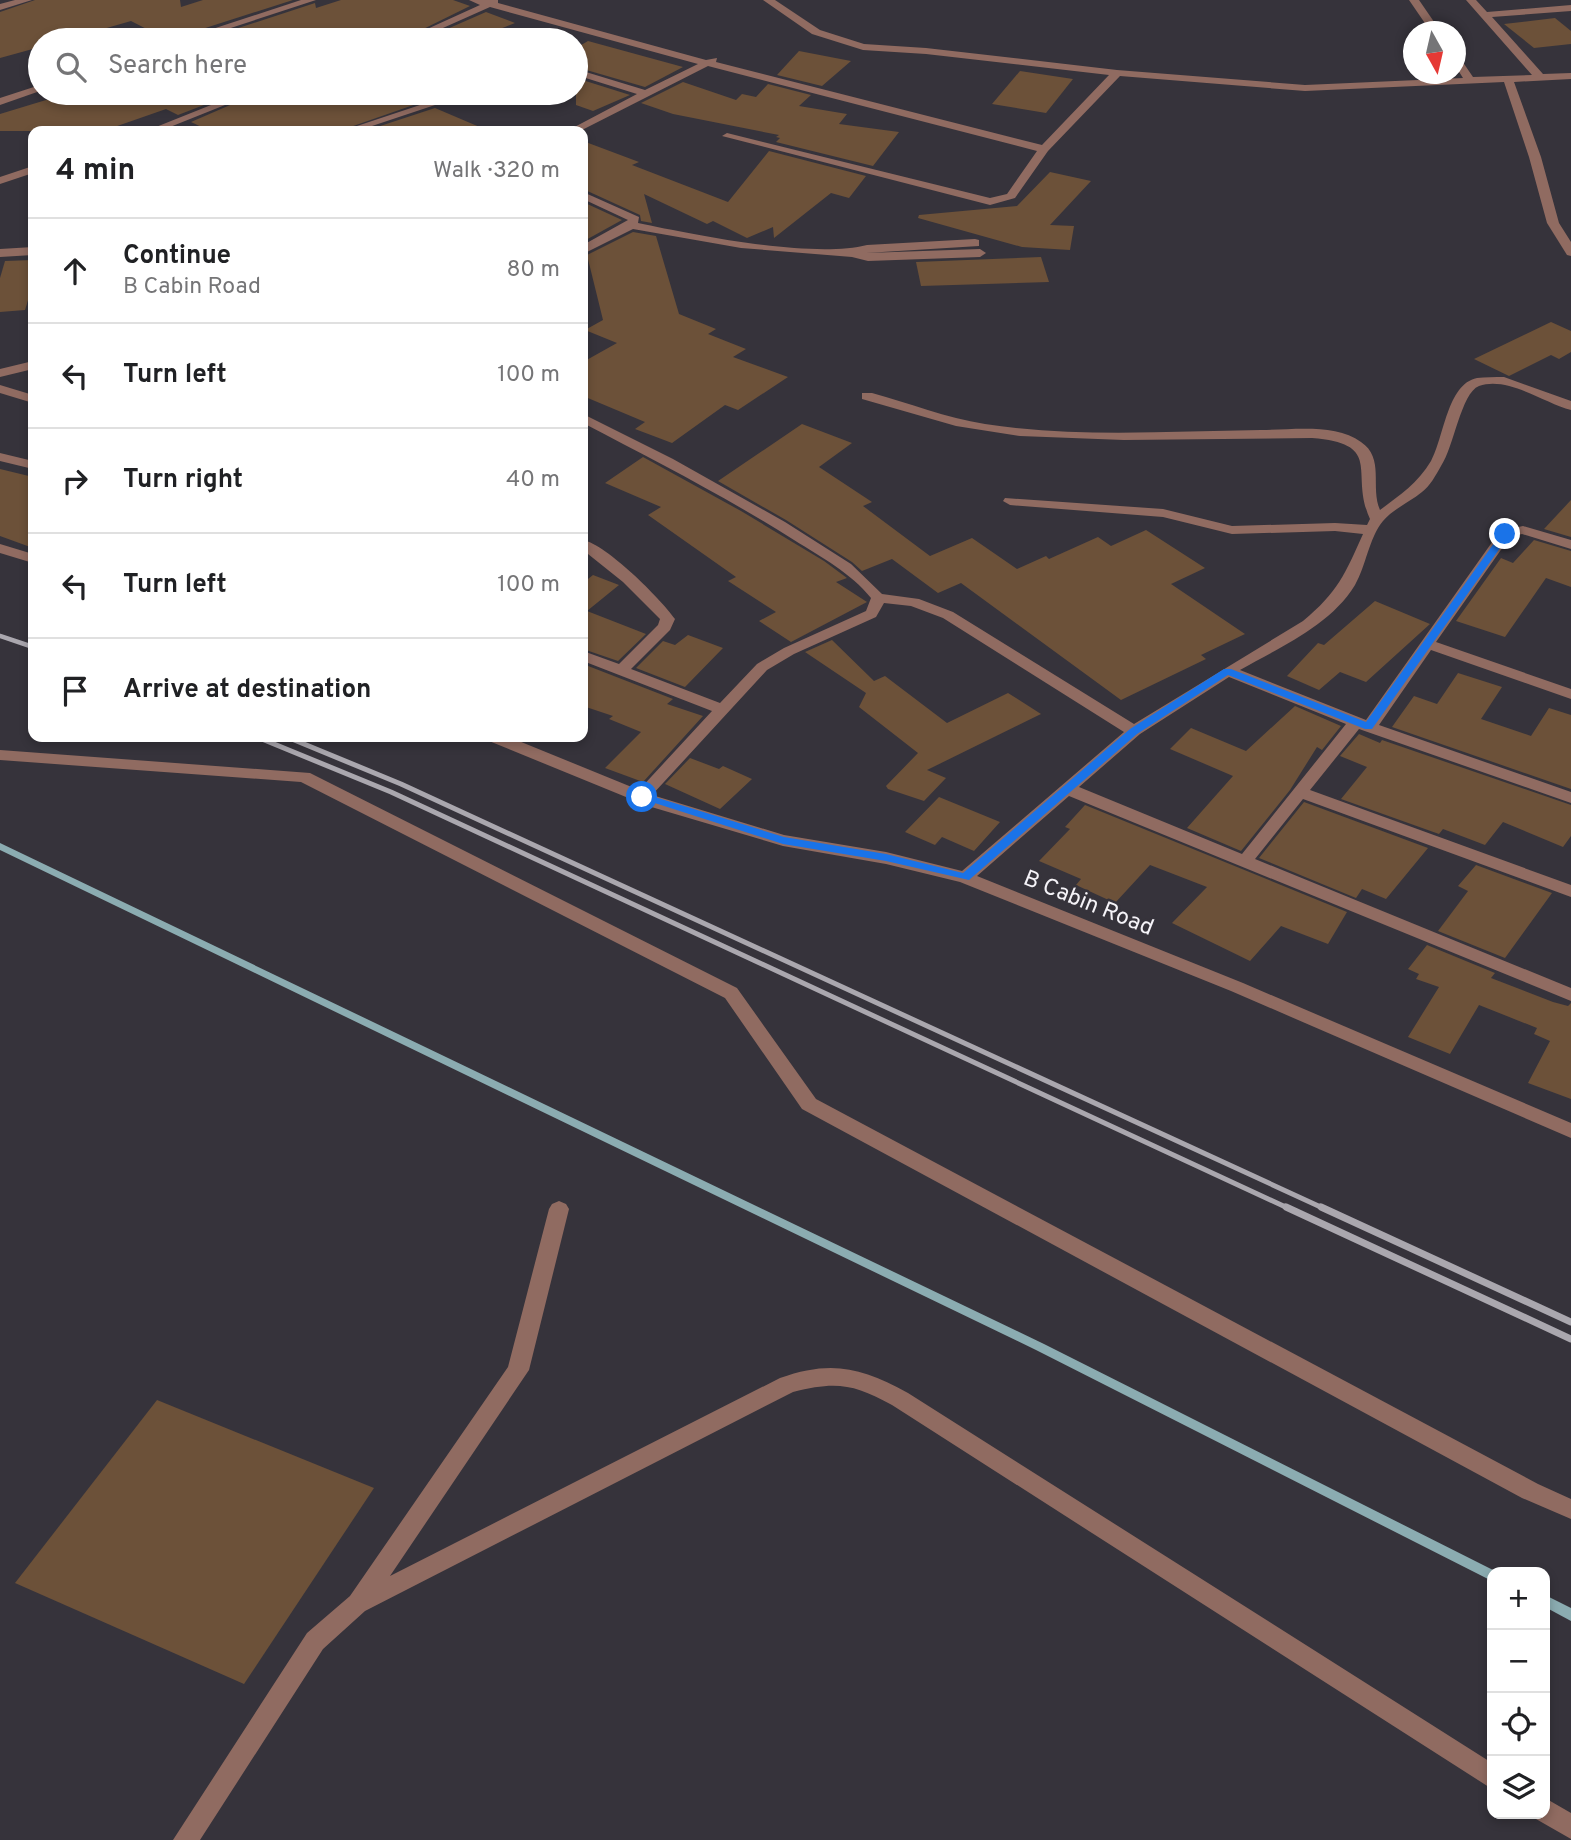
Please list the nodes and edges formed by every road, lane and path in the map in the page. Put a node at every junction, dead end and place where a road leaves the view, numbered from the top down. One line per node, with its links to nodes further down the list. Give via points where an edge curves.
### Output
1 (27, 0): 8 (street)
2 (311, 0): 12 (street)
3 (474, 0): 7 (street)
4 (768, 0): 15 (street, via 816,32 863,47)
5 (1414, 0): 11 (street)
6 (1471, 0): 10 (street)
7 (496, 2): 13 (street); 14 (street)
8 (0, 7)
9 (1571, 8): 10 (street)
10 (1484, 15): 19 (street)
11 (1428, 21)
12 (222, 28)
13 (436, 28)
14 (713, 60): 23 (street); 31 (street)
15 (1117, 73): 21 (street, via 1304,88); 31 (street)
16 (1466, 75): 21 (street)
17 (588, 76): 23 (street)
18 (1571, 76): 19 (street)
19 (1540, 77): 20 (street)
20 (1508, 79): 21 (street); 40 (street, via 1553,223)
21 (1470, 80)
22 (28, 93): 24 (street)
23 (647, 94): 29 (street)
24 (0, 102)
25 (219, 105): 27 (street)
26 (429, 105): 28 (street)
27 (164, 126)
28 (363, 126)
29 (582, 126)
30 (727, 136): 31 (street, via 990,202 1011,197)
31 (1049, 145)
32 (28, 171): 33 (street)
33 (0, 181)
34 (588, 197): 35 (street, via 635,219)
35 (631, 225): 36 (street); 37 (street, via 793,252)
36 (588, 247)
37 (978, 248)
38 (28, 251): 39 (street)
39 (0, 253)
40 (1571, 253)
41 (28, 366): 42 (street)
42 (0, 373)
43 (0, 389): 45 (street)
44 (867, 396): 51 (street, via 1017,432 1297,434 1348,440 1368,458 1368,498)
45 (28, 397)
46 (1571, 406): 51 (street, via 1504,381 1477,382 1466,388 1436,464 1420,487)
47 (588, 421): 56 (street, via 748,505 846,567)
48 (0, 457): 49 (street)
49 (28, 464)
50 (1010, 500): 51 (street, via 1163,513 1232,530)
51 (1374, 524): 60 (street, via 1348,584 1330,606)
52 (1571, 545): 57 (street, via 1523,530 1505,534)
53 (588, 547): 59 (street, via 644,592 668,619)
54 (0, 548): 55 (street)
55 (28, 557)
56 (878, 598): 62 (street, via 871,614 762,667); 64 (street, via 926,604 948,615)
57 (1427, 644): 61 (street); 63 (street)
58 (588, 658): 59 (street)
59 (621, 671): 62 (street)
60 (1227, 671): 63 (street); 64 (street)
61 (1571, 694)
62 (721, 709): 69 (street)
63 (1362, 724): 68 (street); 70 (street)
64 (1133, 732): 67 (street)
65 (507, 742): 69 (street, B Cabin Road)
66 (0, 755): 77 (street, via 304,777 731,993 808,1104)
67 (1065, 788): 71 (street); 72 (street)
68 (1300, 792): 71 (street); 73 (street)
69 (642, 797): 72 (street, B Cabin Road, via 783,840)
70 (1571, 798)
71 (1245, 861): 74 (street)
72 (965, 877): 75 (street, B Cabin Road, via 1237,987)
73 (1571, 891)
74 (1571, 995)
75 (1571, 1131)
76 (559, 1209): 78 (street, via 517,1370)
77 (1571, 1509)
78 (357, 1604): 79 (street, via 788,1384 848,1374 900,1399); 82 (street, via 315,1641)
79 (1487, 1774)
80 (1550, 1813): 81 (street)
81 (1571, 1827)
82 (186, 1840)

